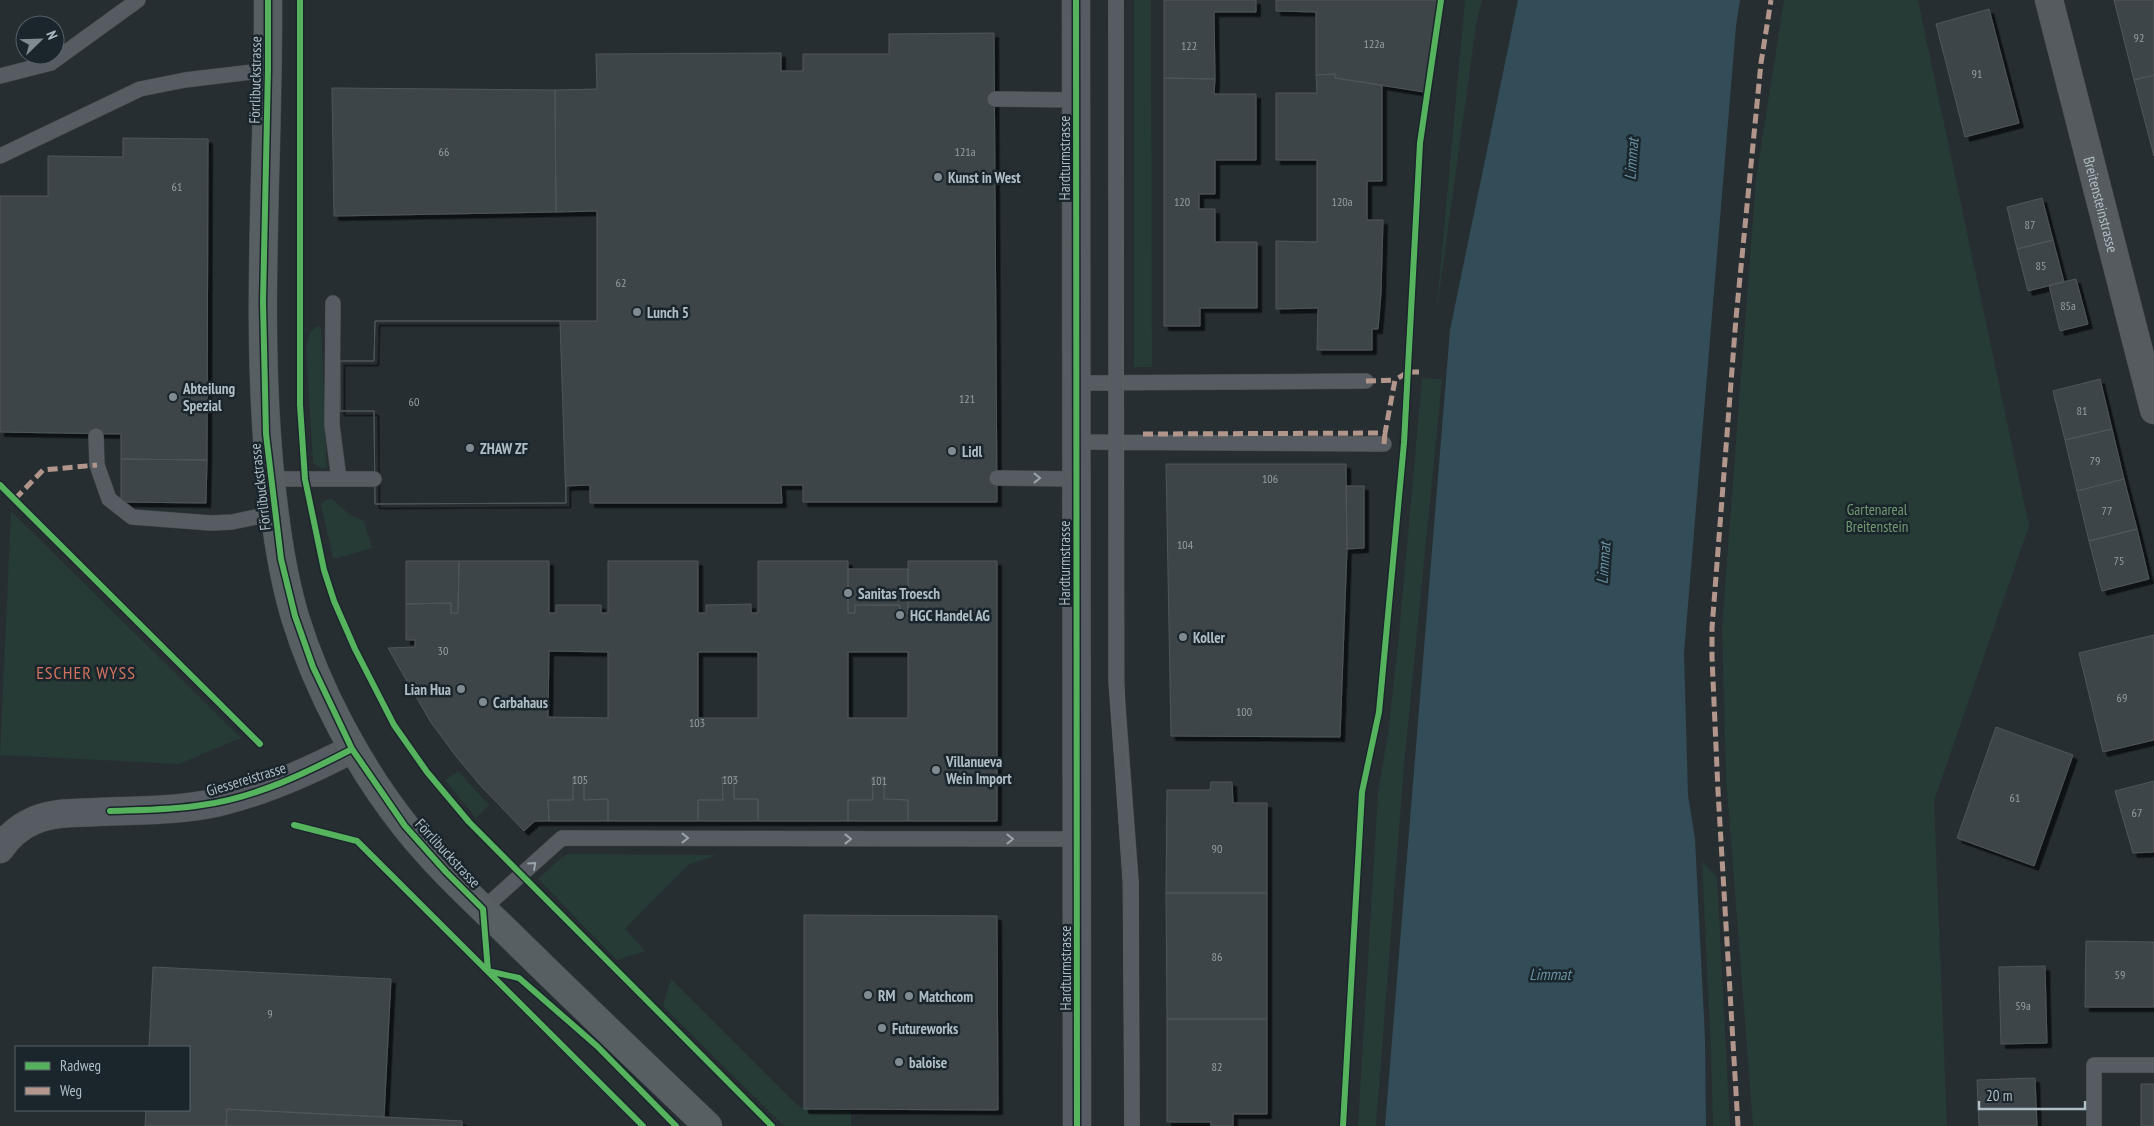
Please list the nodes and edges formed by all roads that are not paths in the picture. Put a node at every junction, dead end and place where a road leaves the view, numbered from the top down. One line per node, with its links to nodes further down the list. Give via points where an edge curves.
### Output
1 (138, 0): 7 (lane, via 51,63)
2 (268, 0): 6 (main road, Förrlibuckstrasse)
3 (1076, 0): 9 (street, Hardturmstrasse)
4 (1116, 0): 13 (lane)
5 (2049, 0): 15 (street, Breitensteinstrasse)
6 (268, 70): 10 (lane, via 140,89); 21 (main road, Förrlibuckstrasse, via 263,312 266,434)
7 (0, 76)
8 (995, 99): 9 (lane)
9 (1076, 100): 14 (street, Hardturmstrasse)
10 (0, 156)
11 (333, 303): 22 (lane, via 332,425)
12 (1366, 381): 13 (lane)
13 (1116, 382): 14 (lane); 18 (lane)
14 (1077, 383): 17 (street, Hardturmstrasse)
15 (2154, 410)
16 (96, 436): 25 (lane, via 97,464 109,499 132,518 210,523)
17 (1077, 442): 18 (lane); 24 (street, Hardturmstrasse)
18 (1116, 443): 19 (lane); 33 (lane, via 1116,681 1130,881)
19 (1384, 444)
20 (997, 478): 24 (lane, one-way to 24)
21 (271, 479): 22 (lane); 25 (main road, Förrlibuckstrasse)
22 (339, 479): 23 (lane)
23 (374, 479)
24 (1077, 479): 27 (street, Hardturmstrasse)
25 (275, 513): 26 (main road, Förrlibuckstrasse, via 281,559 295,616 313,667)
26 (352, 749): 28 (street, Giessereistrasse, via 285,781 217,802 187,807 48,816 24,826); 29 (main road, Förrlibuckstrasse, via 405,826)
27 (1078, 839): 29 (lane, one-way to 27, via 562,838); 32 (street, Hardturmstrasse)
28 (0, 849)
29 (484, 909): 31 (main road, Förrlibuckstrasse)
30 (2154, 1065): 34 (lane, via 2094,1065)
31 (708, 1126)
32 (1077, 1126)
33 (1132, 1126)
34 (2094, 1126)

